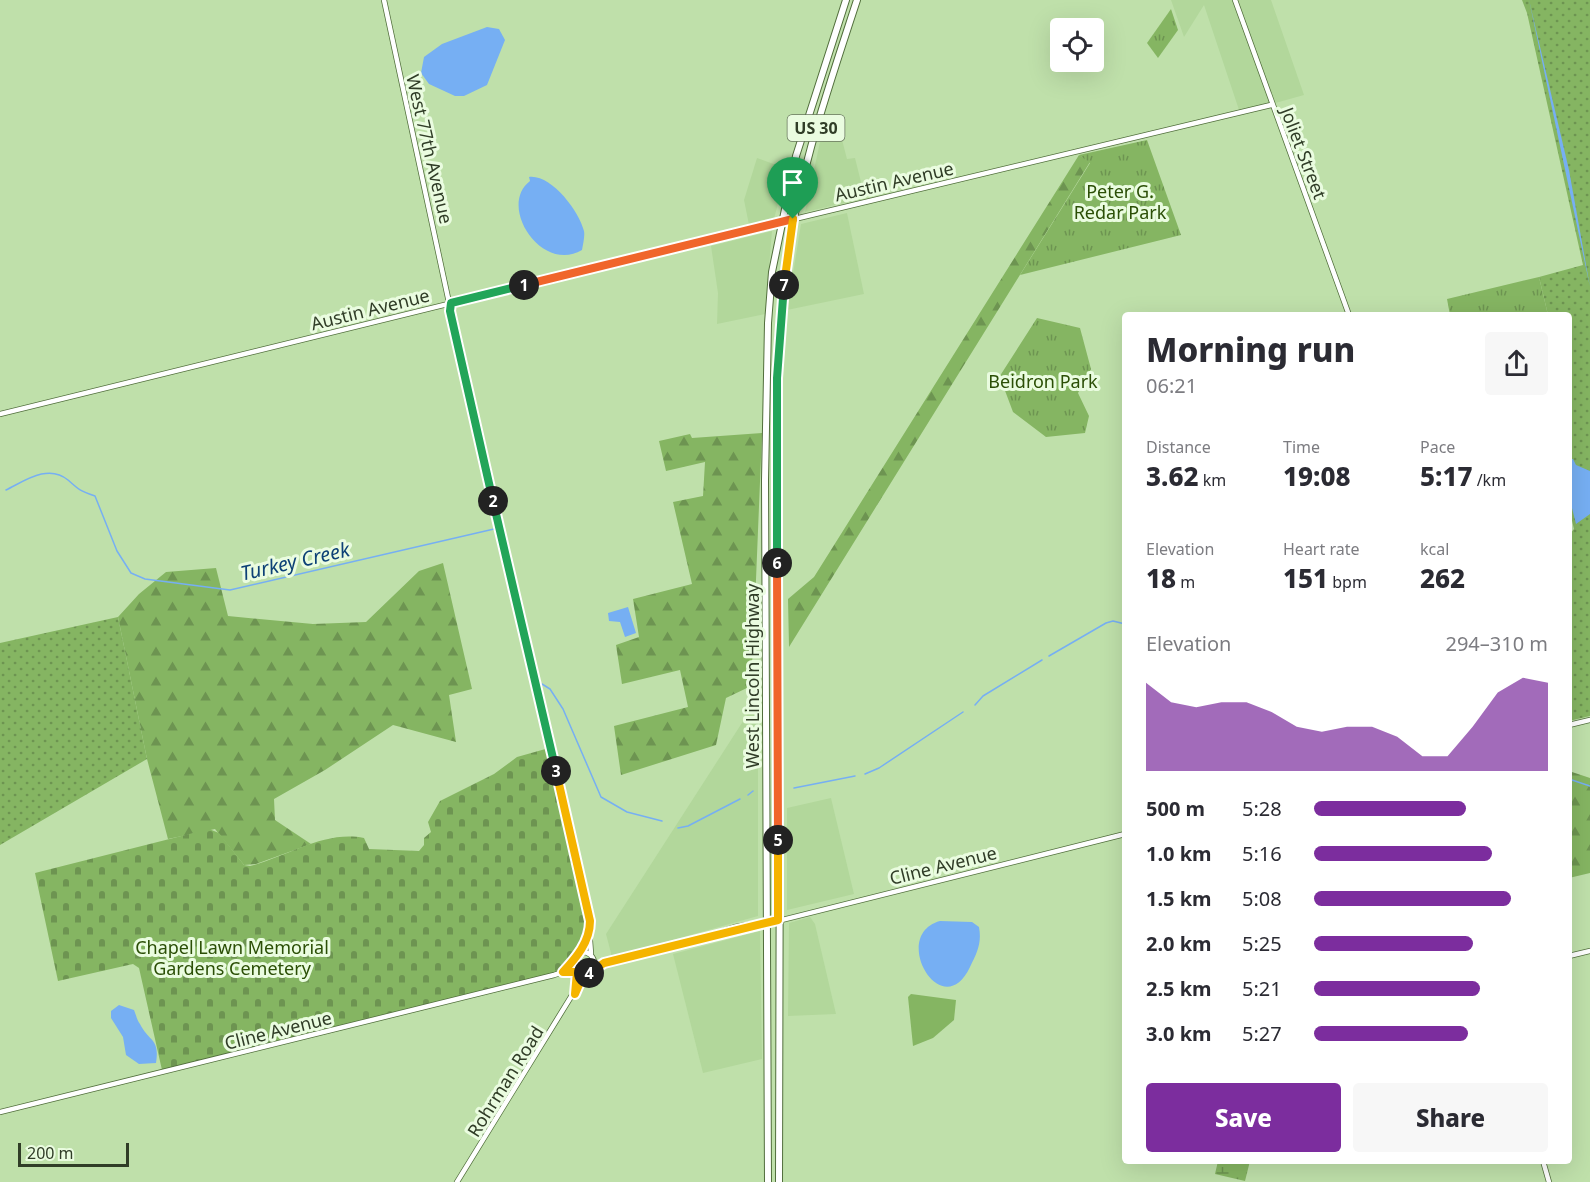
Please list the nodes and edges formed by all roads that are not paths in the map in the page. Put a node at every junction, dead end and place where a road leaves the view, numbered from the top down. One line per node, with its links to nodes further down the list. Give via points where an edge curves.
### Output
1 (384, 0): 8 (street, West 77th Avenue)
2 (846, 0): 7 (main road, West Lincoln Highway / US 30, via 801,139)
3 (857, 0): 6 (main road, West Lincoln Highway / US 30, via 813,138)
4 (1235, 0): 5 (street, Joliet Street)
5 (1271, 105): 6 (street, Austin Avenue); 9 (street, Joliet Street)
6 (793, 219): 7 (street, Austin Avenue); 14 (main road, West Lincoln Highway / US 30, via 777,378)
7 (782, 222): 8 (street, Austin Avenue); 15 (main road, West Lincoln Highway / US 30, via 772,272 766,385)
8 (451, 303): 10 (street, Austin Avenue); 16 (street, West 77th Avenue, via 588,913)
9 (1348, 312)
10 (0, 414)
11 (1590, 720): 12 (street)
12 (1572, 724)
13 (1122, 835): 14 (street, Cline Avenue)
14 (778, 920): 15 (street, Cline Avenue); 32 (main road, West Lincoln Highway / US 30)
15 (767, 922): 22 (street, Cline Avenue, via 746,924); 31 (main road, West Lincoln Highway / US 30)
16 (589, 934): 17 (street); 19 (street, West 77th Avenue)
17 (581, 951): 19 (street); 21 (street)
18 (1590, 951): 20 (street)
19 (592, 955): 22 (street); 23 (street)
20 (1572, 955)
21 (572, 963): 24 (street); 25 (street)
22 (604, 963): 23 (street, Cline Avenue)
23 (593, 969): 26 (street)
24 (563, 972): 25 (street, Cline Avenue); 28 (street, Cline Avenue)
25 (577, 972): 26 (street); 27 (street, Rohrman Road)
26 (585, 974): 27 (street, Rohrman Road)
27 (575, 994): 30 (street, Rohrman Road)
28 (0, 1112)
29 (1543, 1164): 33 (street)
30 (457, 1182)
31 (768, 1182)
32 (779, 1182)
33 (1550, 1182)

